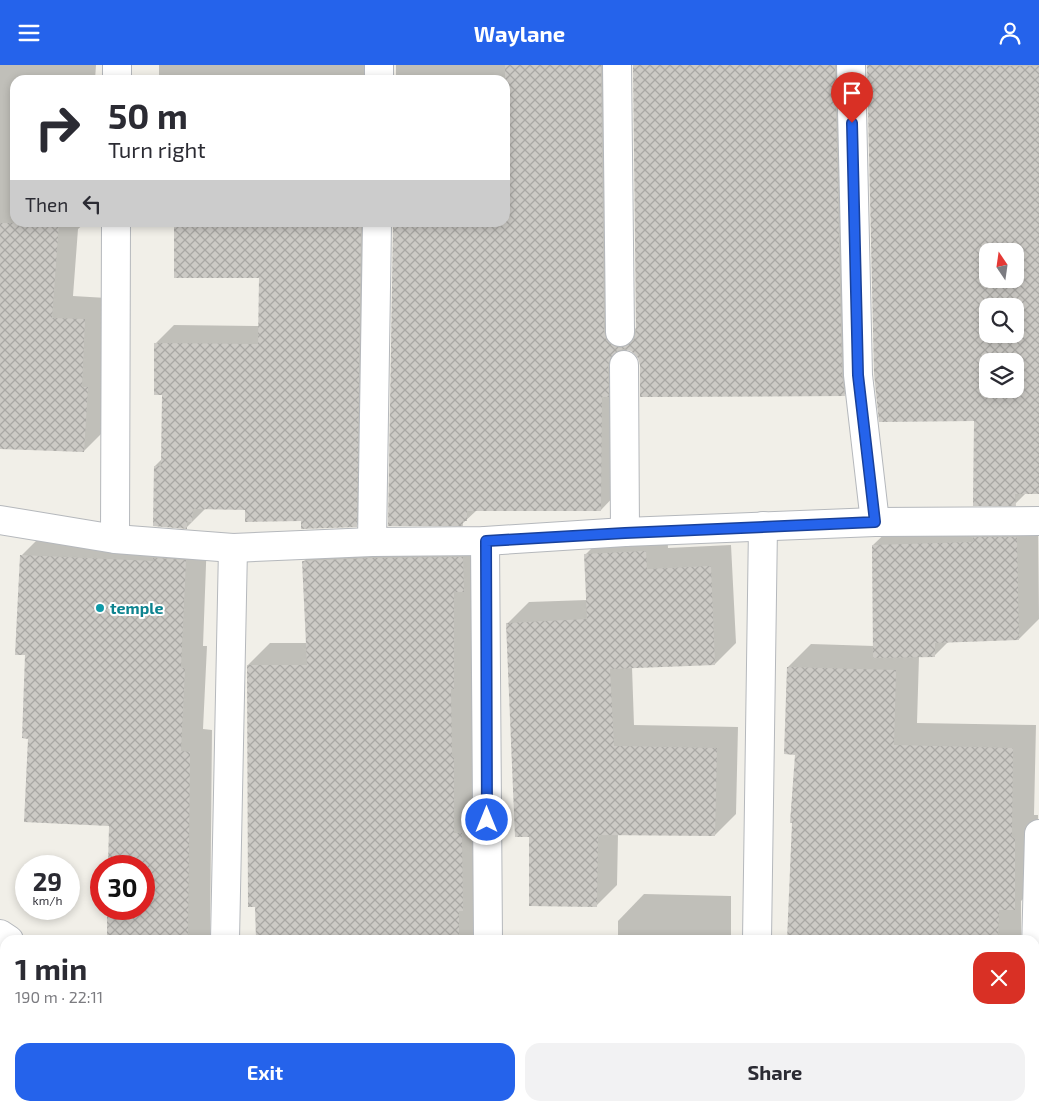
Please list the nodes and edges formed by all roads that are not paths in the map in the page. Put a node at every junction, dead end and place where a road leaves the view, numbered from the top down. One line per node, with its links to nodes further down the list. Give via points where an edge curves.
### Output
1 (617, 65): 5 (street)
2 (851, 65): 9 (street, via 858,375)
3 (116, 227): 12 (street)
4 (377, 227): 14 (street)
5 (620, 332)
6 (624, 365): 11 (street)
7 (0, 520): 12 (street)
8 (1039, 521): 9 (street)
9 (875, 522): 10 (street)
10 (764, 526): 11 (street); 19 (street)
11 (625, 533): 13 (street)
12 (116, 539): 15 (street)
13 (486, 541): 14 (street); 18 (street)
14 (372, 542): 15 (street)
15 (233, 548): 17 (street)
16 (1039, 834): 20 (street)
17 (225, 935)
18 (488, 935)
19 (757, 935)
20 (1038, 935)

